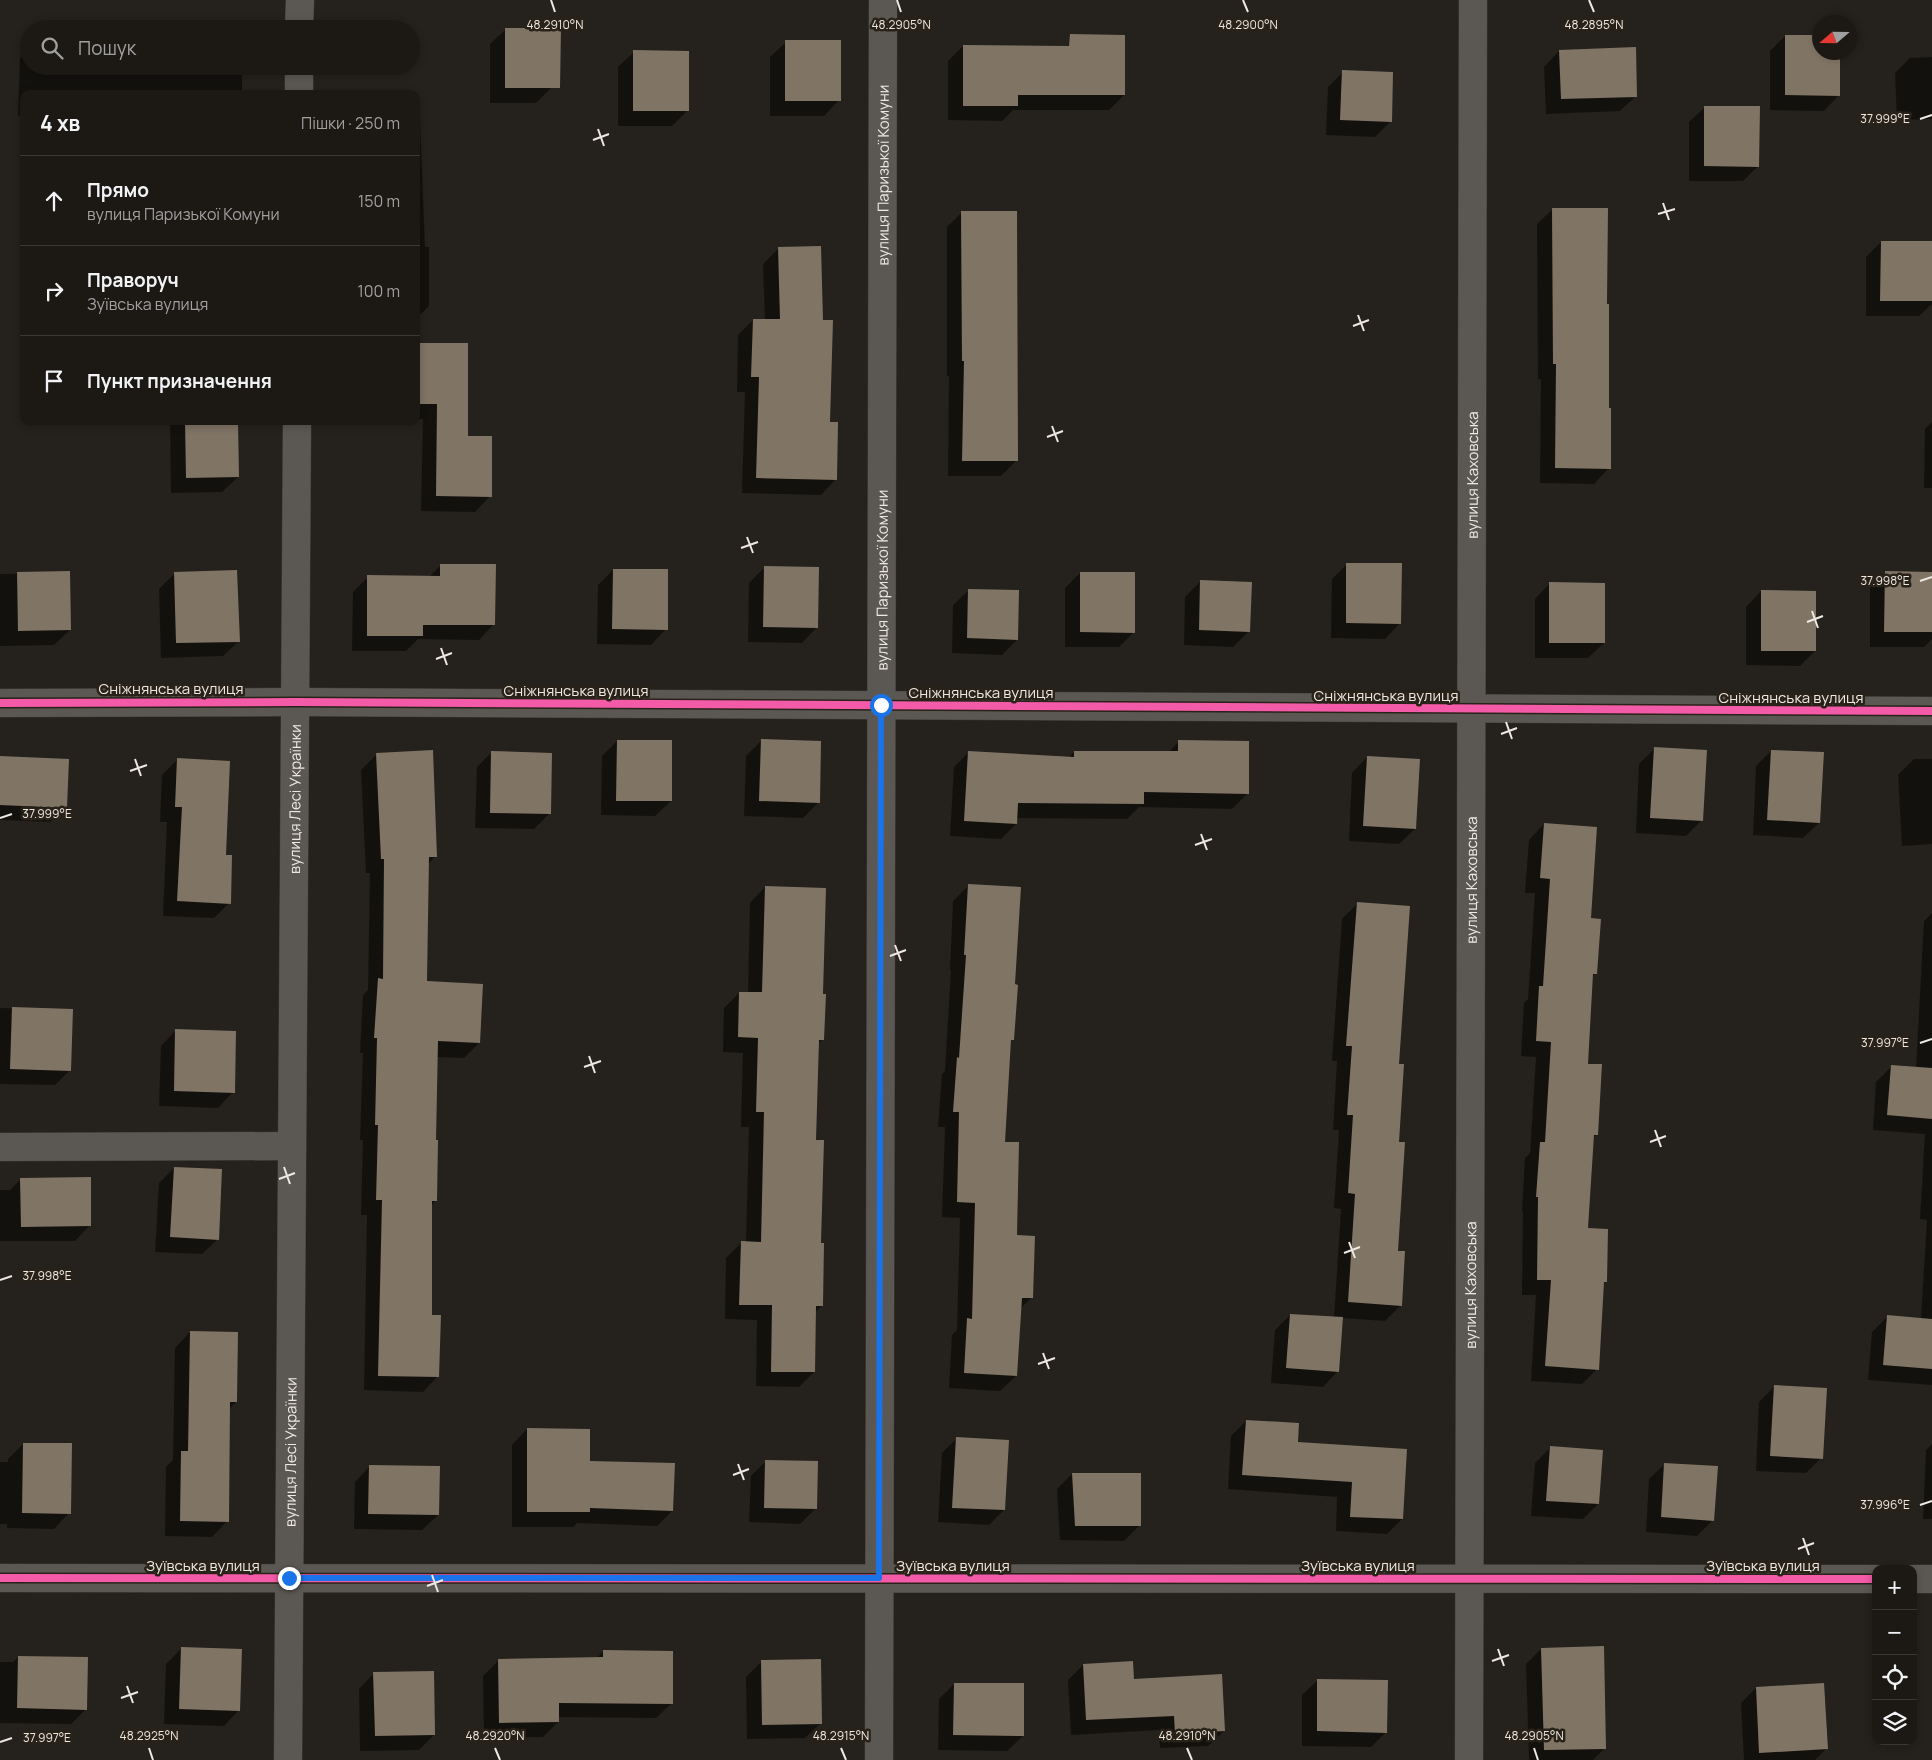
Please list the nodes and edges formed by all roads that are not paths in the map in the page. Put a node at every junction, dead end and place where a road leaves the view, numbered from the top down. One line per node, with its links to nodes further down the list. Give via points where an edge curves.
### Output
1 (300, 0): 4 (street)
2 (883, 0): 10 (street, вулиця Паризької Комуни)
3 (1473, 0): 11 (street, вулиця Каховська)
4 (300, 20)
5 (299, 75): 6 (street)
6 (299, 90)
7 (297, 425): 8 (street, вулиця Лесі Українки)
8 (295, 702): 9 (street, Сніжнянська вулиця); 10 (street, Сніжнянська вулиця); 13 (street, вулиця Лесі Українки)
9 (0, 703)
10 (881, 705): 11 (street, Сніжнянська вулиця); 17 (street, вулиця Паризької Комуни)
11 (1472, 709): 12 (street, Сніжнянська вулиця); 18 (street, вулиця Каховська)
12 (1932, 711)
13 (292, 1146): 14 (street); 16 (street, вулиця Лесі Українки)
14 (0, 1147)
15 (0, 1578): 16 (street, Зуївська вулиця)
16 (289, 1578): 17 (street, Зуївська вулиця); 22 (street, вулиця Лесі Українки)
17 (879, 1578): 18 (street, Зуївська вулиця); 23 (street, вулиця Паризької Комуни)
18 (1470, 1578): 19 (street, Зуївська вулиця); 24 (street, вулиця Каховська)
19 (1872, 1579)
20 (1917, 1579): 21 (street)
21 (1932, 1579)
22 (288, 1760)
23 (879, 1760)
24 (1469, 1760)

